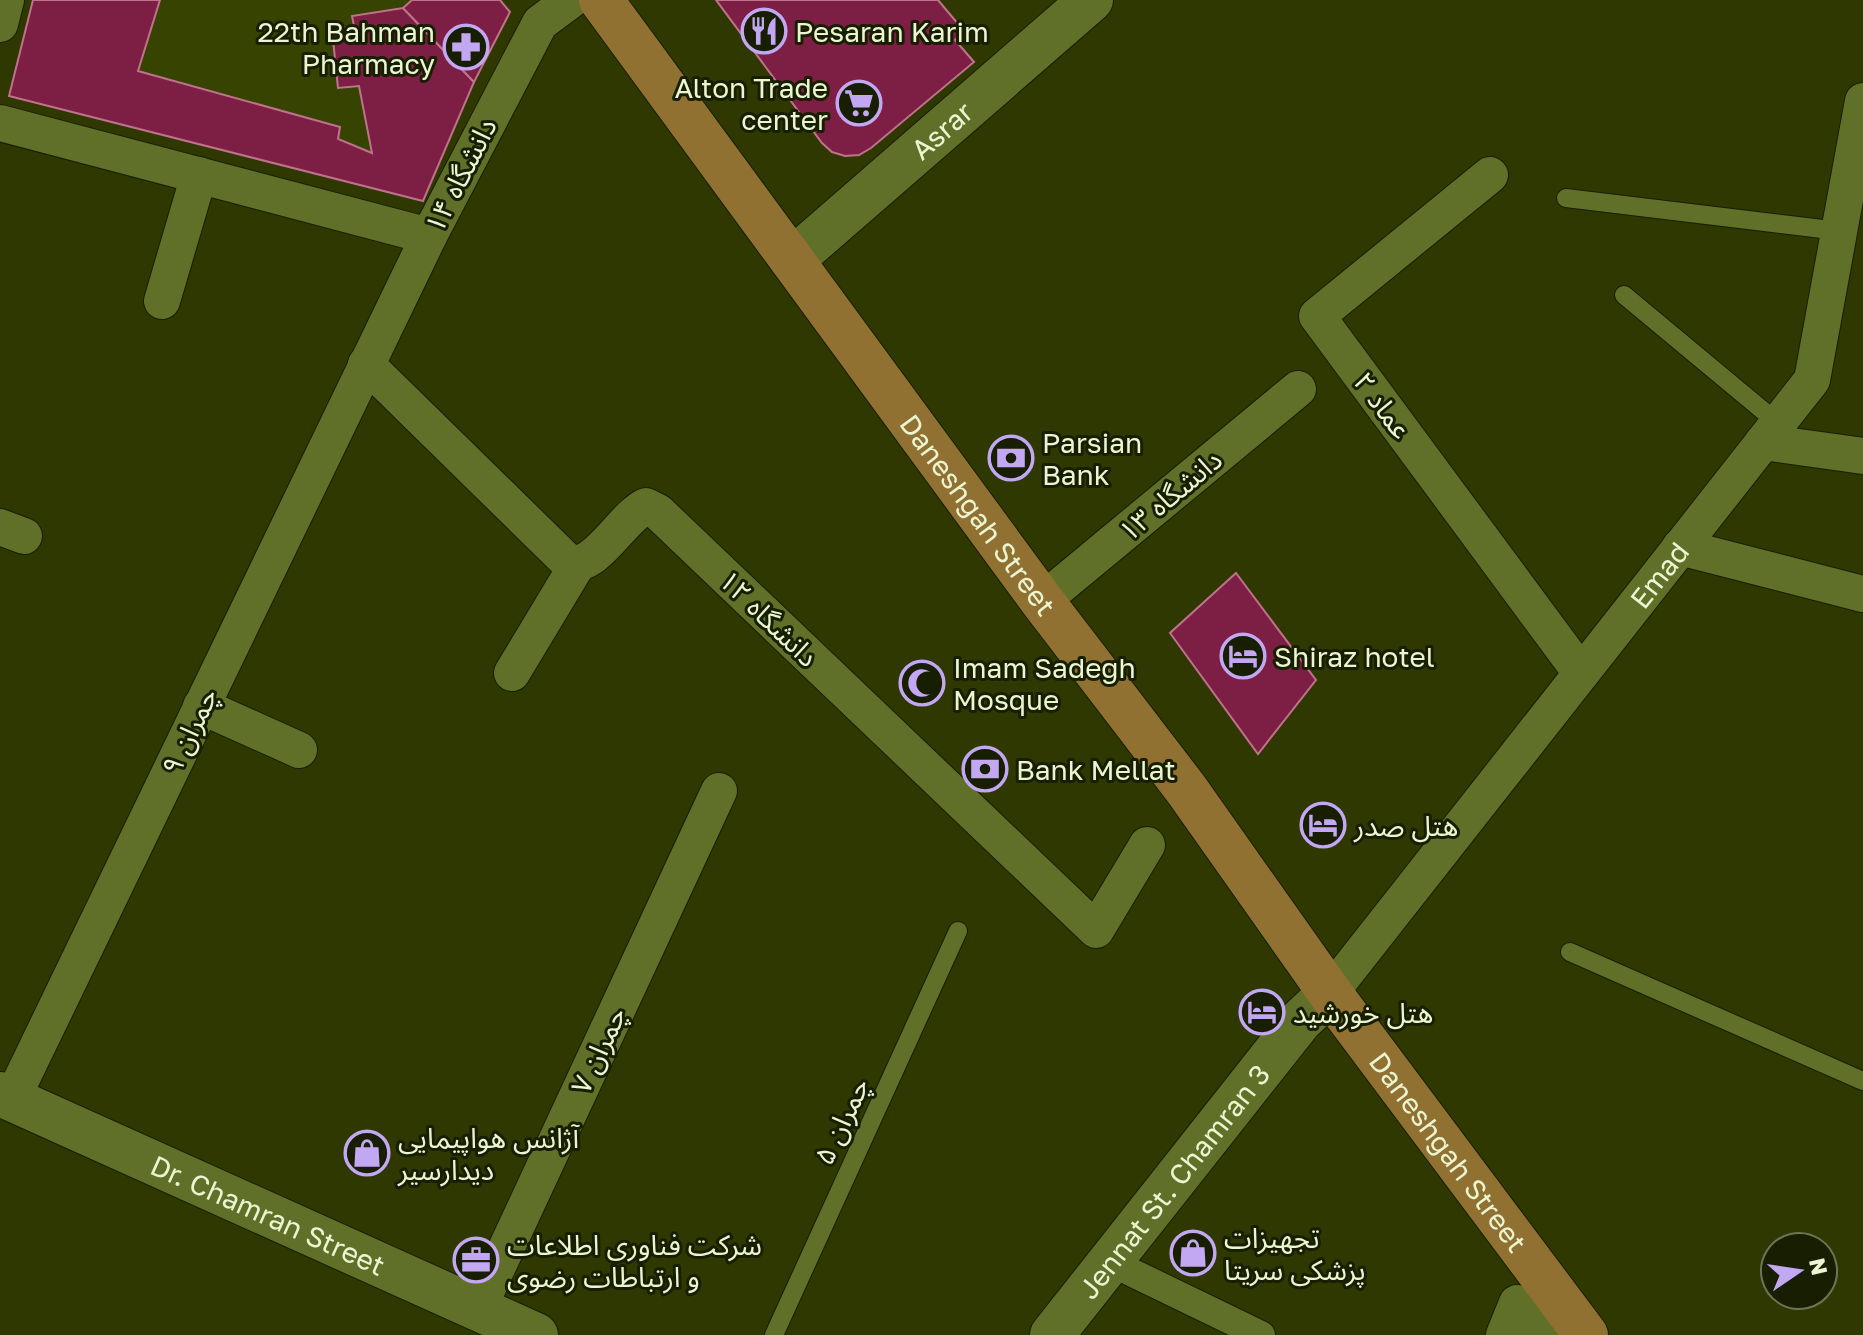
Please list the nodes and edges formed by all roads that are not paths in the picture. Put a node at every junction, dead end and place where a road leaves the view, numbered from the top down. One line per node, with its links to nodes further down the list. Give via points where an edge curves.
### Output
1 (6, 0): 5 (street)
2 (571, 0): 13 (street, دانشگاه ۱۴, via 540,23)
3 (601, 0): 14 (main road, Daneshgah Street)
4 (1091, 0): 14 (street, Asrar)
5 (0, 24)
6 (1863, 101): 10 (street, Emad)
7 (0, 123): 8 (street)
8 (199, 175): 13 (street); 16 (street)
9 (1490, 175): 26 (street, عماد ۲, via 1317,316)
10 (1855, 185): 12 (street, Emad)
11 (1566, 198): 12 (lane)
12 (1839, 231): 19 (street, Emad, via 1812,380)
13 (429, 236): 17 (street, دانشگاه ۱۴)
14 (792, 260): 24 (main road, Daneshgah Street)
15 (1624, 295): 19 (lane)
16 (162, 301)
17 (366, 364): 22 (street, via 568,562); 27 (street, چمران ۹)
18 (1298, 389): 24 (street, دانشگاه ۱۳)
19 (1771, 433): 20 (street); 21 (street, Emad)
20 (1863, 456)
21 (1680, 547): 23 (street); 26 (street, Emad)
22 (577, 565): 25 (street); 30 (street, دانشگاه ۱۲, via 589,561 633,512 646,506 658,512 1096,930)
23 (1863, 594)
24 (1042, 601): 33 (main road, Daneshgah Street, via 1186,789)
25 (512, 673)
26 (1581, 673): 33 (street, Emad)
27 (201, 706): 28 (street); 35 (street, چمران ۹)
28 (299, 750)
29 (719, 791): 37 (street, چمران ۷)
30 (1147, 845)
31 (958, 931): 39 (lane, چمران ۵)
32 (1570, 952): 34 (lane)
33 (1330, 993): 36 (street, Jennat St. Chamran 3, via 1300,1021); 44 (main road, Daneshgah Street)
34 (1863, 1081)
35 (6, 1096): 37 (street, Dr. Chamran Street)
36 (1110, 1262): 40 (street, Jennat St. Chamran 3); 41 (street)
37 (478, 1309): 38 (street, Dr. Chamran Street)
38 (536, 1335)
39 (774, 1335)
40 (1052, 1335)
41 (1261, 1335)
42 (1504, 1335): 43 (street, via 1517,1303)
43 (1541, 1335)
44 (1586, 1335)

